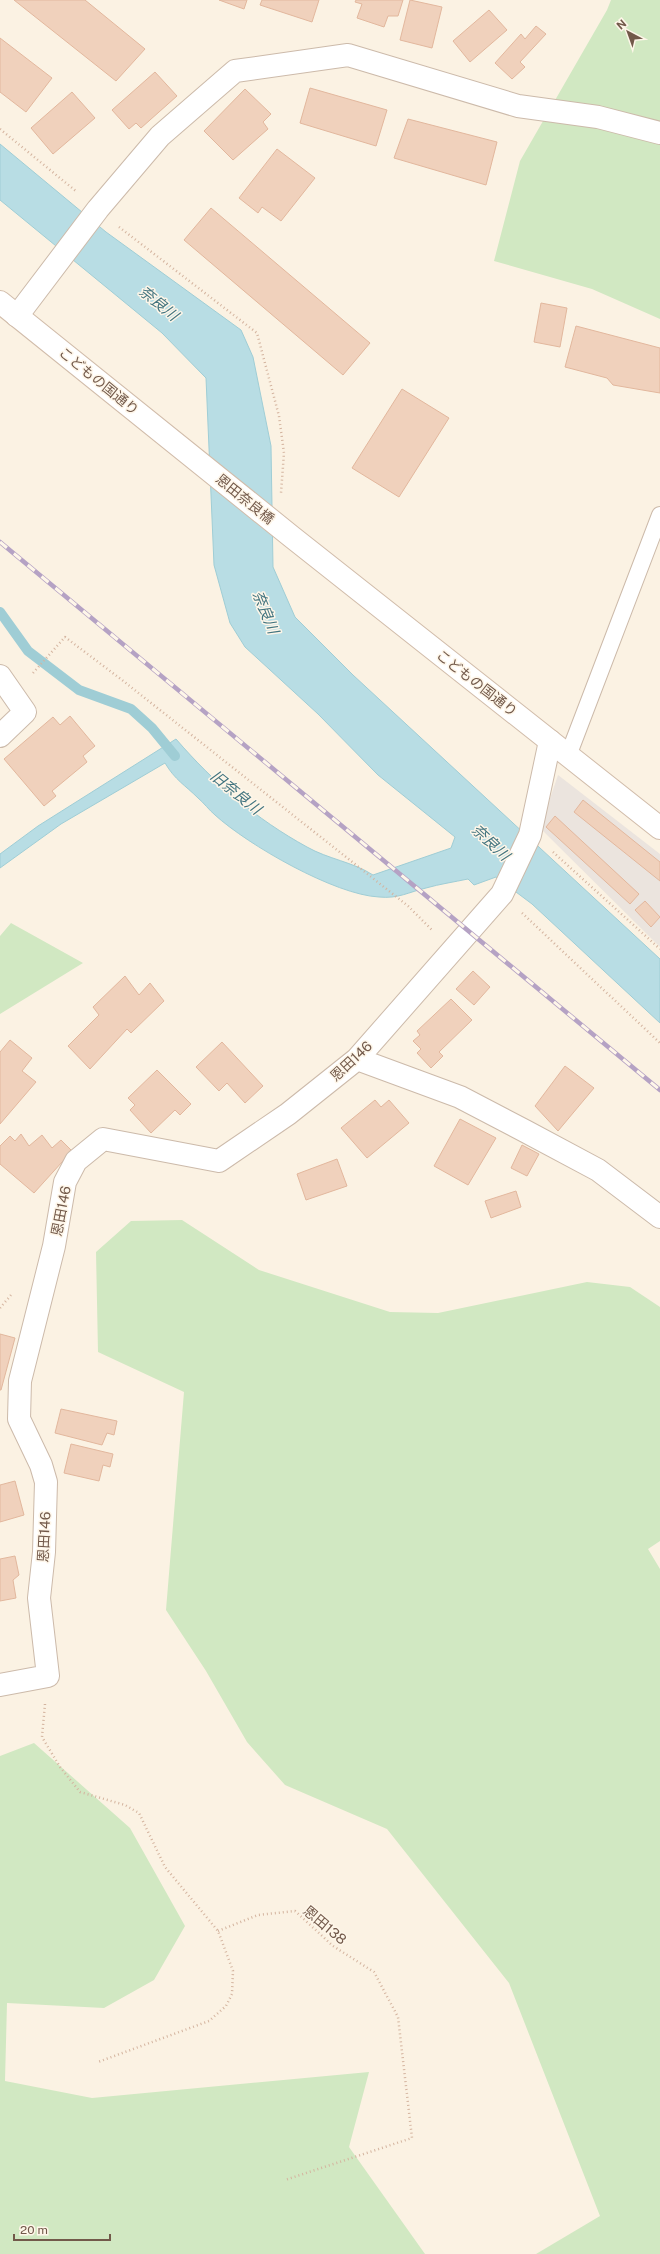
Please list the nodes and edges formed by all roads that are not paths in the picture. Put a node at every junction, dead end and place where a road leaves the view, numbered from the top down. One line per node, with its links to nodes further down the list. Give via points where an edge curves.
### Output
1 (660, 133): 3 (street, via 598,117 518,106 348,55 235,71 160,136 96,211)
2 (0, 302): 3 (street, こどもの国通り)
3 (17, 316): 4 (street, こどもの国通り)
4 (198, 460): 6 (street, 恩田奈良橋)
5 (660, 515): 10 (lane)
6 (292, 537): 9 (street, こどもの国通り)
7 (0, 676): 8 (street, via 25,712)
8 (0, 736)
9 (550, 741): 10 (street, こどもの国通り); 12 (street, 恩田146, via 530,833 502,894)
10 (568, 756): 11 (street, こどもの国通り)
11 (660, 828)
12 (357, 1059): 13 (street, via 460,1097 598,1170); 14 (street, 恩田146, via 288,1114 219,1161 103,1139 76,1161 65,1182 54,1246 20,1381 19,1418 41,1465 46,1482 44,1552 39,1598 48,1676)
13 (660, 1217)
14 (0, 1685)

